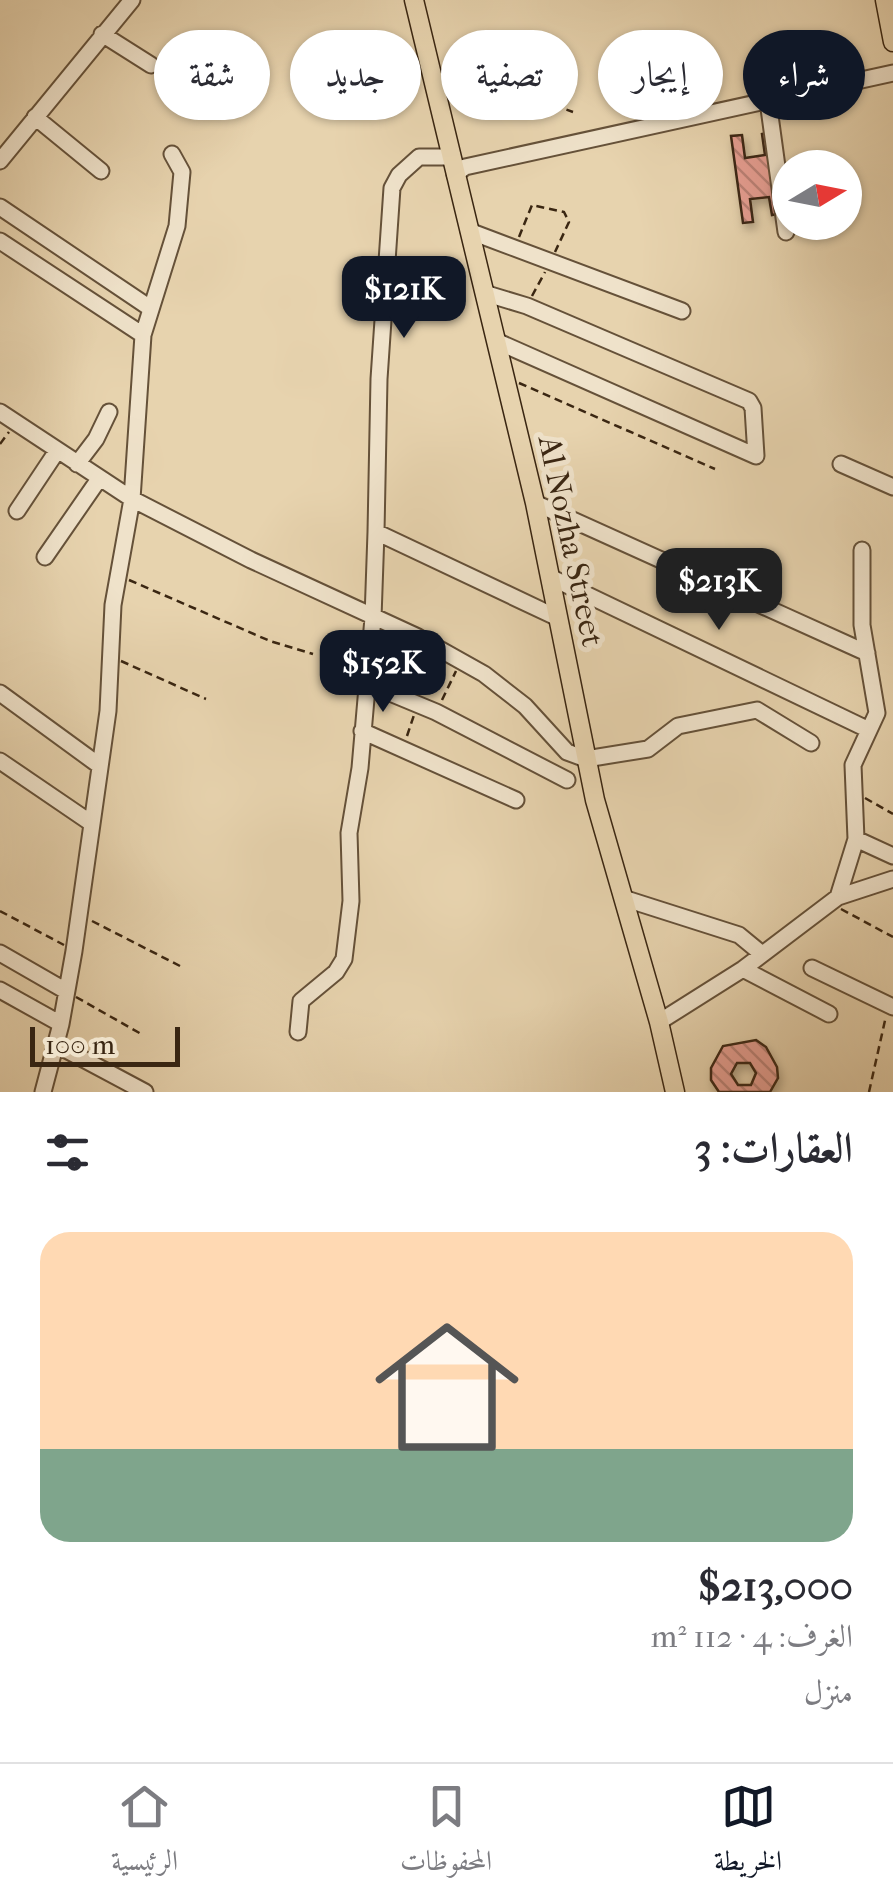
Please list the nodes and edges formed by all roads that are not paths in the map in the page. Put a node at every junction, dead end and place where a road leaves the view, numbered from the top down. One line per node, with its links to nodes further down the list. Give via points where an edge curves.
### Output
1 (132, 0): 4 (street)
2 (414, 0): 15 (main road, Al Nozha Street)
3 (885, 0): 5 (main road)
4 (102, 34): 6 (street); 10 (street)
5 (893, 42)
6 (151, 65)
7 (893, 73): 8 (street)
8 (865, 79)
9 (743, 106): 15 (street)
10 (34, 117): 14 (street); 16 (street)
11 (771, 120): 12 (street)
12 (775, 150)
13 (172, 154): 21 (street, via 182,172 177,226)
14 (0, 161)
15 (453, 166): 18 (main road, Al Nozha Street); 35 (street, via 418,158 392,188)
16 (101, 171)
17 (0, 207): 21 (street)
18 (469, 232): 20 (main road, Al Nozha Street); 22 (street)
19 (0, 241): 23 (street)
20 (484, 293): 24 (main road, Al Nozha Street); 24 (street, via 748,401 756,456)
21 (150, 308): 23 (street)
22 (682, 311)
23 (143, 335): 32 (street)
24 (496, 341): 33 (main road, Al Nozha Street)
25 (0, 412): 27 (street)
26 (110, 412): 28 (street)
27 (57, 450): 28 (street); 34 (street)
28 (78, 464): 30 (street)
29 (842, 464): 31 (street)
30 (100, 479): 32 (street); 37 (street)
31 (893, 487)
32 (132, 499): 39 (street); 50 (street, via 117,576)
33 (535, 503): 38 (main road, Al Nozha Street); 41 (street)
34 (17, 511)
35 (376, 532): 39 (street); 40 (street)
36 (862, 550): 41 (street)
37 (45, 557)
38 (550, 577): 40 (main road, Al Nozha Street); 45 (street)
39 (373, 618): 42 (street); 48 (street, via 461,661 515,698 566,752)
40 (558, 618): 48 (main road, Al Nozha Street)
41 (866, 654): 44 (street)
42 (366, 683): 46 (street); 51 (street)
43 (0, 693): 50 (street)
44 (885, 701): 45 (street)
45 (869, 730): 54 (street, via 854,764)
46 (362, 731): 52 (street); 69 (street, via 344,959 301,1001)
47 (811, 743): 48 (street, via 757,710 678,726 648,749)
48 (586, 759): 57 (main road, Al Nozha Street)
49 (0, 761): 53 (street)
50 (100, 766): 53 (street)
51 (566, 780)
52 (516, 800)
53 (91, 823): 64 (street)
54 (856, 840): 55 (street); 58 (street)
55 (893, 856)
56 (893, 879): 58 (street)
57 (623, 898): 60 (street, via 739,934); 67 (main road, Al Nozha Street)
58 (834, 900): 60 (street)
59 (0, 953): 64 (street)
60 (762, 954): 62 (street)
61 (812, 968): 65 (street)
62 (743, 969): 66 (street); 67 (street)
63 (0, 990): 68 (street)
64 (66, 991): 68 (street)
65 (890, 1006)
66 (830, 1014)
67 (659, 1022): 73 (main road, Al Nozha Street)
68 (61, 1024): 70 (street)
69 (298, 1032)
70 (55, 1044): 71 (street); 72 (street)
71 (43, 1092)
72 (144, 1092)
73 (676, 1092)

